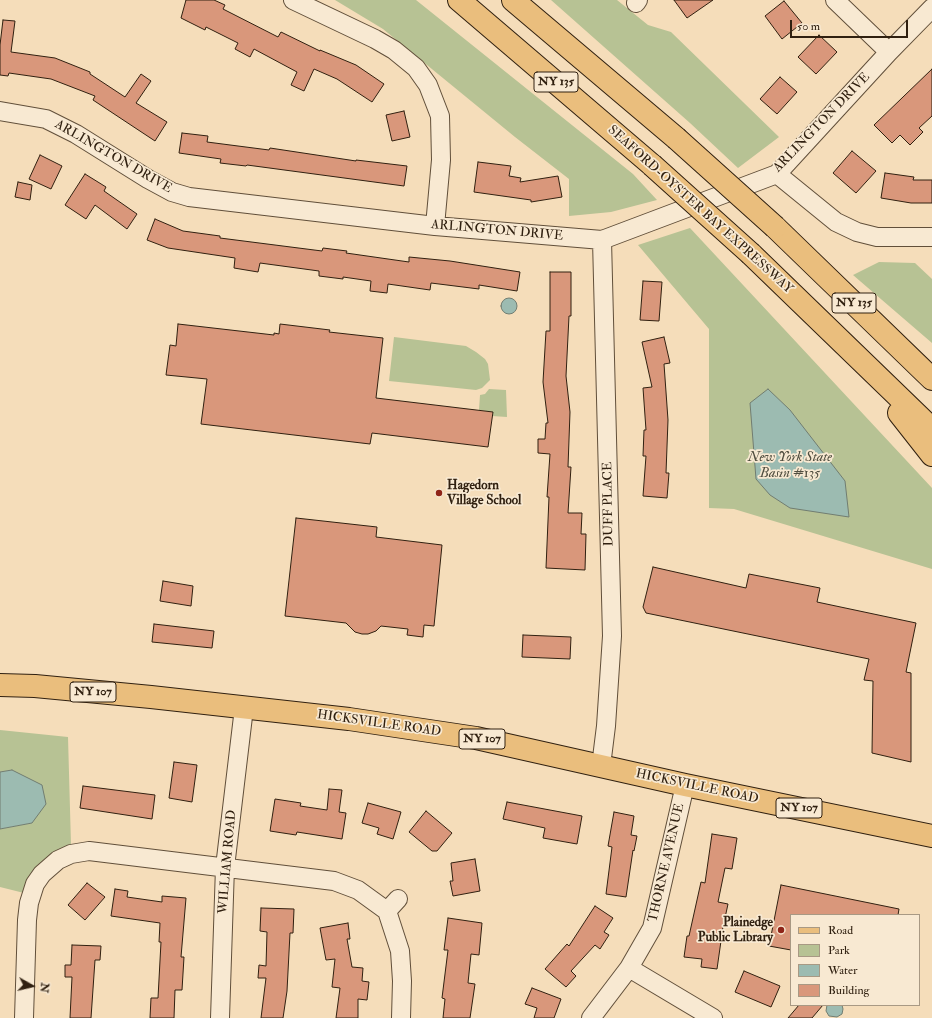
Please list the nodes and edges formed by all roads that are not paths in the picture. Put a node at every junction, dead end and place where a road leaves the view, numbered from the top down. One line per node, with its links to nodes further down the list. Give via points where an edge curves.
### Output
1 (459, 0): 13 (main road, SEAFORD-OYSTER BAY EXPRESSWAY / NY 135, bridge, via 751,254)
2 (514, 0): 10 (main road, NY 135, bridge, via 676,138)
3 (835, 0): 6 (street)
4 (297, 1): 9 (street, via 394,50 416,68 428,85 440,116 441,160)
5 (932, 8): 6 (street, ARLINGTON DRIVE)
6 (889, 52): 8 (street, ARLINGTON DRIVE)
7 (0, 111): 9 (street, ARLINGTON DRIVE, via 46,119 76,134 148,179 172,192 189,197)
8 (776, 174): 11 (street, via 836,222 857,232 877,237); 12 (street, ARLINGTON DRIVE)
9 (435, 226): 12 (street, ARLINGTON DRIVE)
10 (775, 227): 14 (main road); 15 (main road, NY 135)
11 (932, 237)
12 (602, 240): 20 (street, DUFF PLACE, via 612,636 606,726)
13 (840, 339): 16 (main road, SEAFORD-OYSTER BAY EXPRESSWAY / NY 135); 17 (main road)
14 (932, 357)
15 (932, 379)
16 (932, 429)
17 (932, 455)
18 (0, 685): 19 (main road, HICKSVILLE ROAD / NY 107, via 110,693)
19 (244, 708): 20 (main road, HICKSVILLE ROAD / NY 107, via 349,719 476,738); 23 (street, WILLIAM ROAD)
20 (607, 768): 21 (main road, HICKSVILLE ROAD)
21 (685, 785): 22 (main road, HICKSVILLE ROAD / NY 107); 24 (street, THORNE AVENUE, via 652,928)
22 (927, 834)
23 (225, 868): 25 (street, via 89,851 71,854 58,860 35,884 29,902); 26 (street, WILLIAM ROAD); 27 (street, via 334,881 393,905 400,951)
24 (629, 968): 28 (street, THORNE AVENUE); 29 (street)
25 (24, 1018)
26 (220, 1018)
27 (401, 1018)
28 (592, 1018)
29 (713, 1018)

